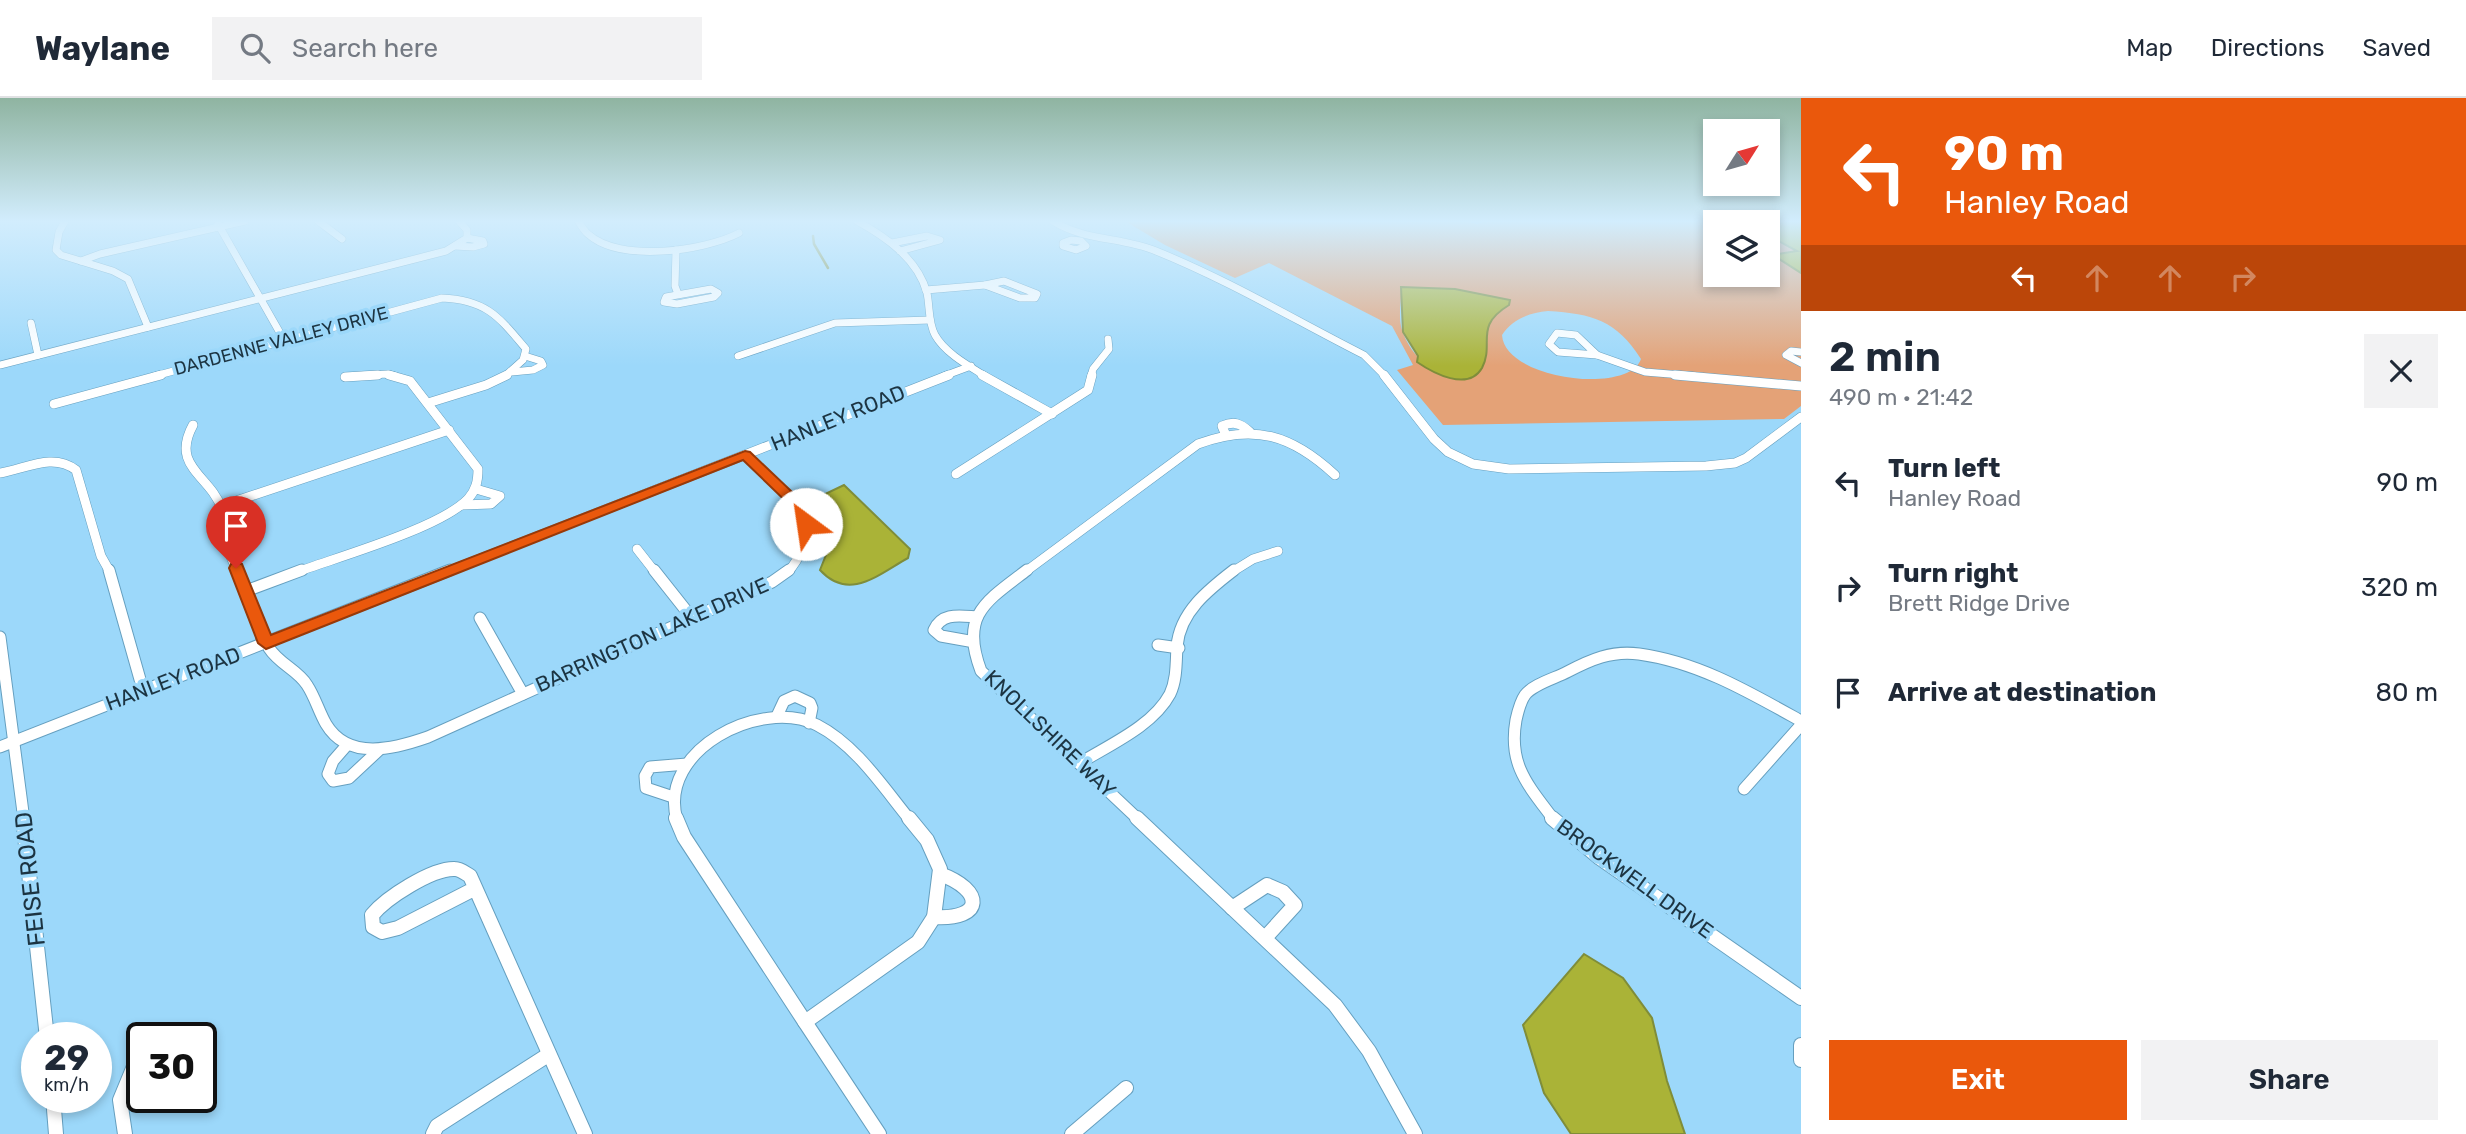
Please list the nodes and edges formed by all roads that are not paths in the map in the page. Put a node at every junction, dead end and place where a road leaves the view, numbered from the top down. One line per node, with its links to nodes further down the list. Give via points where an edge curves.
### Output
1 (108, 269): 13 (street, via 128,279)
2 (244, 269): 10 (street)
3 (374, 269): 10 (street)
4 (675, 269): 9 (street)
5 (915, 269): 8 (street)
6 (1195, 269): 30 (street, via 1364,355 1448,452 1485,467 1735,463)
7 (985, 285): 7 (street, via 999,280 1037,294 1027,299); 8 (street)
8 (926, 289): 11 (street)
9 (678, 294): 9 (street, via 664,302 677,304 719,293 711,289)
10 (260, 298): 13 (street); 15 (street)
11 (930, 320): 20 (street, via 835,323); 23 (street, via 939,342)
12 (30, 323): 17 (street)
13 (148, 327): 17 (street)
14 (1108, 339): 29 (street, via 1108,349 1093,369 1088,390)
15 (284, 340): 19 (street, DARDENNE VALLEY DRIVE, via 430,301 466,299 487,306 526,349); 28 (street, DARDENNE VALLEY DRIVE)
16 (1801, 352): 21 (street, via 1786,353)
17 (38, 355): 22 (street)
18 (1597, 355): 18 (street, via 1576,335 1557,333 1549,344 1558,352); 26 (street, via 1645,372)
19 (525, 356): 24 (street, DARDENNE VALLEY DRIVE); 24 (street, DARDENNE VALLEY DRIVE, via 543,365)
20 (738, 356)
21 (1801, 363)
22 (0, 365)
23 (971, 366): 29 (street); 33 (street, HANLEY ROAD)
24 (512, 372): 27 (street, DARDENNE VALLEY DRIVE, via 496,382)
25 (345, 377): 27 (street, via 399,376 416,386)
26 (1801, 386)
27 (428, 403): 32 (street)
28 (54, 404)
29 (1052, 414): 35 (street)
30 (1801, 416)
31 (193, 425): 39 (street, via 184,444 187,457)
32 (449, 430): 37 (street, via 478,469); 39 (street)
33 (745, 455): 45 (street, BARRINGTON LAKE DRIVE, via 804,511 800,553 791,569 772,582); 48 (street, HANLEY ROAD)
34 (3, 474): 51 (street, via 54,461 68,462 76,470)
35 (956, 474)
36 (1335, 475): 43 (street, via 1315,455 1295,444 1250,432 1225,433 1198,444 994,595)
37 (475, 489): 38 (street); 38 (street, via 500,496 491,504)
38 (462, 505): 42 (street, via 437,520)
39 (221, 506): 42 (street, via 226,544)
40 (637, 549): 45 (street)
41 (1278, 551): 50 (street, via 1237,568 1190,610 1181,627)
42 (246, 591): 48 (street)
43 (977, 617): 47 (street); 47 (street, via 943,617 936,623 934,630 941,636)
44 (480, 618): 52 (street)
45 (692, 618): 52 (street, BARRINGTON LAKE DRIVE)
46 (0, 637): 56 (street, FEISE ROAD)
47 (969, 642): 60 (street, KNOLLSHIRE WAY, via 981,671)
48 (266, 643): 51 (street, HANLEY ROAD); 57 (street, via 276,659 305,681 327,726)
49 (1158, 645): 50 (street)
50 (1178, 649): 60 (street, via 1169,695 1154,714)
51 (143, 690): 56 (street, HANLEY ROAD)
52 (523, 694): 59 (street, BARRINGTON LAKE DRIVE, via 428,737)
53 (777, 716): 54 (street); 54 (street, via 784,701 795,696 810,703); 61 (street, via 721,732 701,746)
54 (809, 723): 64 (street, via 846,744 927,840)
55 (1801, 723): 62 (street); 69 (street, BROCKWELL DRIVE, via 1728,681 1675,660 1610,654 1527,693 1518,709 1512,742 1528,785 1555,822)
56 (15, 741): 58 (street, HANLEY ROAD); 70 (street, FEISE ROAD)
57 (347, 745): 59 (street, BARRINGTON LAKE DRIVE); 59 (street, BARRINGTON LAKE DRIVE, via 333,761 328,774 333,781 349,778)
58 (0, 747)
59 (379, 750)
60 (1080, 763): 66 (street, KNOLLSHIRE WAY)
61 (687, 764): 63 (street); 63 (street, via 650,767 643,779 646,788)
62 (1744, 789)
63 (673, 797): 71 (street, via 675,820 684,837)
64 (940, 874): 67 (street); 67 (street, via 966,886 973,902 969,911 958,917)
65 (474, 889): 65 (street, via 470,876 458,869 441,871 383,901 372,915 373,927 382,932 398,928); 73 (street)
66 (1232, 908): 68 (street, KNOLLSHIRE WAY); 68 (street, via 1262,886 1273,885 1291,899 1295,905 1290,913)
67 (934, 917): 71 (street, via 919,942 905,954)
68 (1265, 938): 84 (street, KNOLLSHIRE WAY, via 1350,1023)
69 (1801, 998)
70 (45, 1022)
71 (805, 1022): 82 (street)
72 (1801, 1045): 74 (street)
73 (548, 1055): 80 (street, via 437,1126); 81 (street)
74 (1801, 1060)
75 (126, 1086): 79 (street, via 120,1100)
76 (1126, 1088): 83 (street)
77 (54, 1113): 78 (street)
78 (56, 1134)
79 (125, 1134)
80 (433, 1134)
81 (585, 1134)
82 (879, 1134)
83 (1072, 1134)
84 (1414, 1134)

